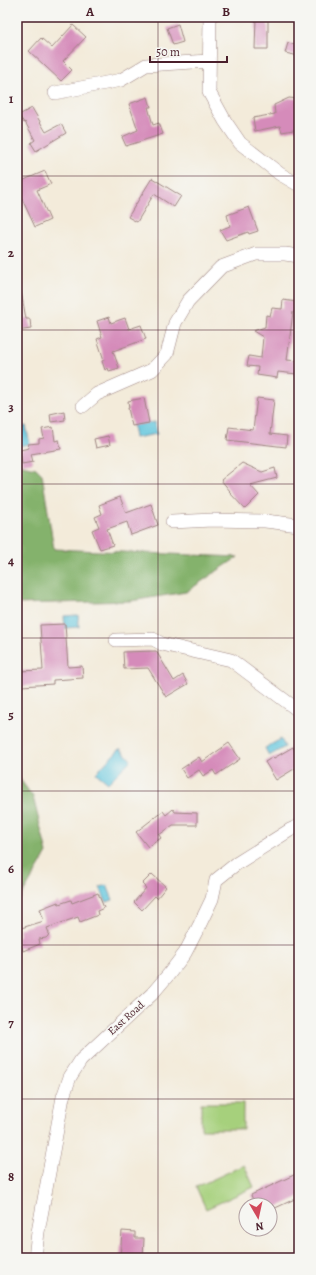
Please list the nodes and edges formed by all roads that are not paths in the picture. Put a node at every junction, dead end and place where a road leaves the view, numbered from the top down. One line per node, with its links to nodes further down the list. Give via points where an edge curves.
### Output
1 (210, 17): 2 (street)
2 (209, 61): 3 (street, via 146,65 121,80); 4 (street, via 209,92 232,132 240,143 280,174)
3 (56, 93)
4 (299, 185)
5 (299, 256): 6 (street, via 256,254 221,267 188,301 175,323 166,354 152,370 97,394)
6 (83, 406)
7 (172, 522): 8 (street, via 265,521)
8 (299, 525)
9 (116, 640): 10 (street, via 153,639 162,644 231,660)
10 (299, 710)
11 (299, 826): 12 (street, East Road, via 236,864 216,880 212,899 185,953 152,994 81,1060 70,1077 63,1097)
12 (35, 1258)

